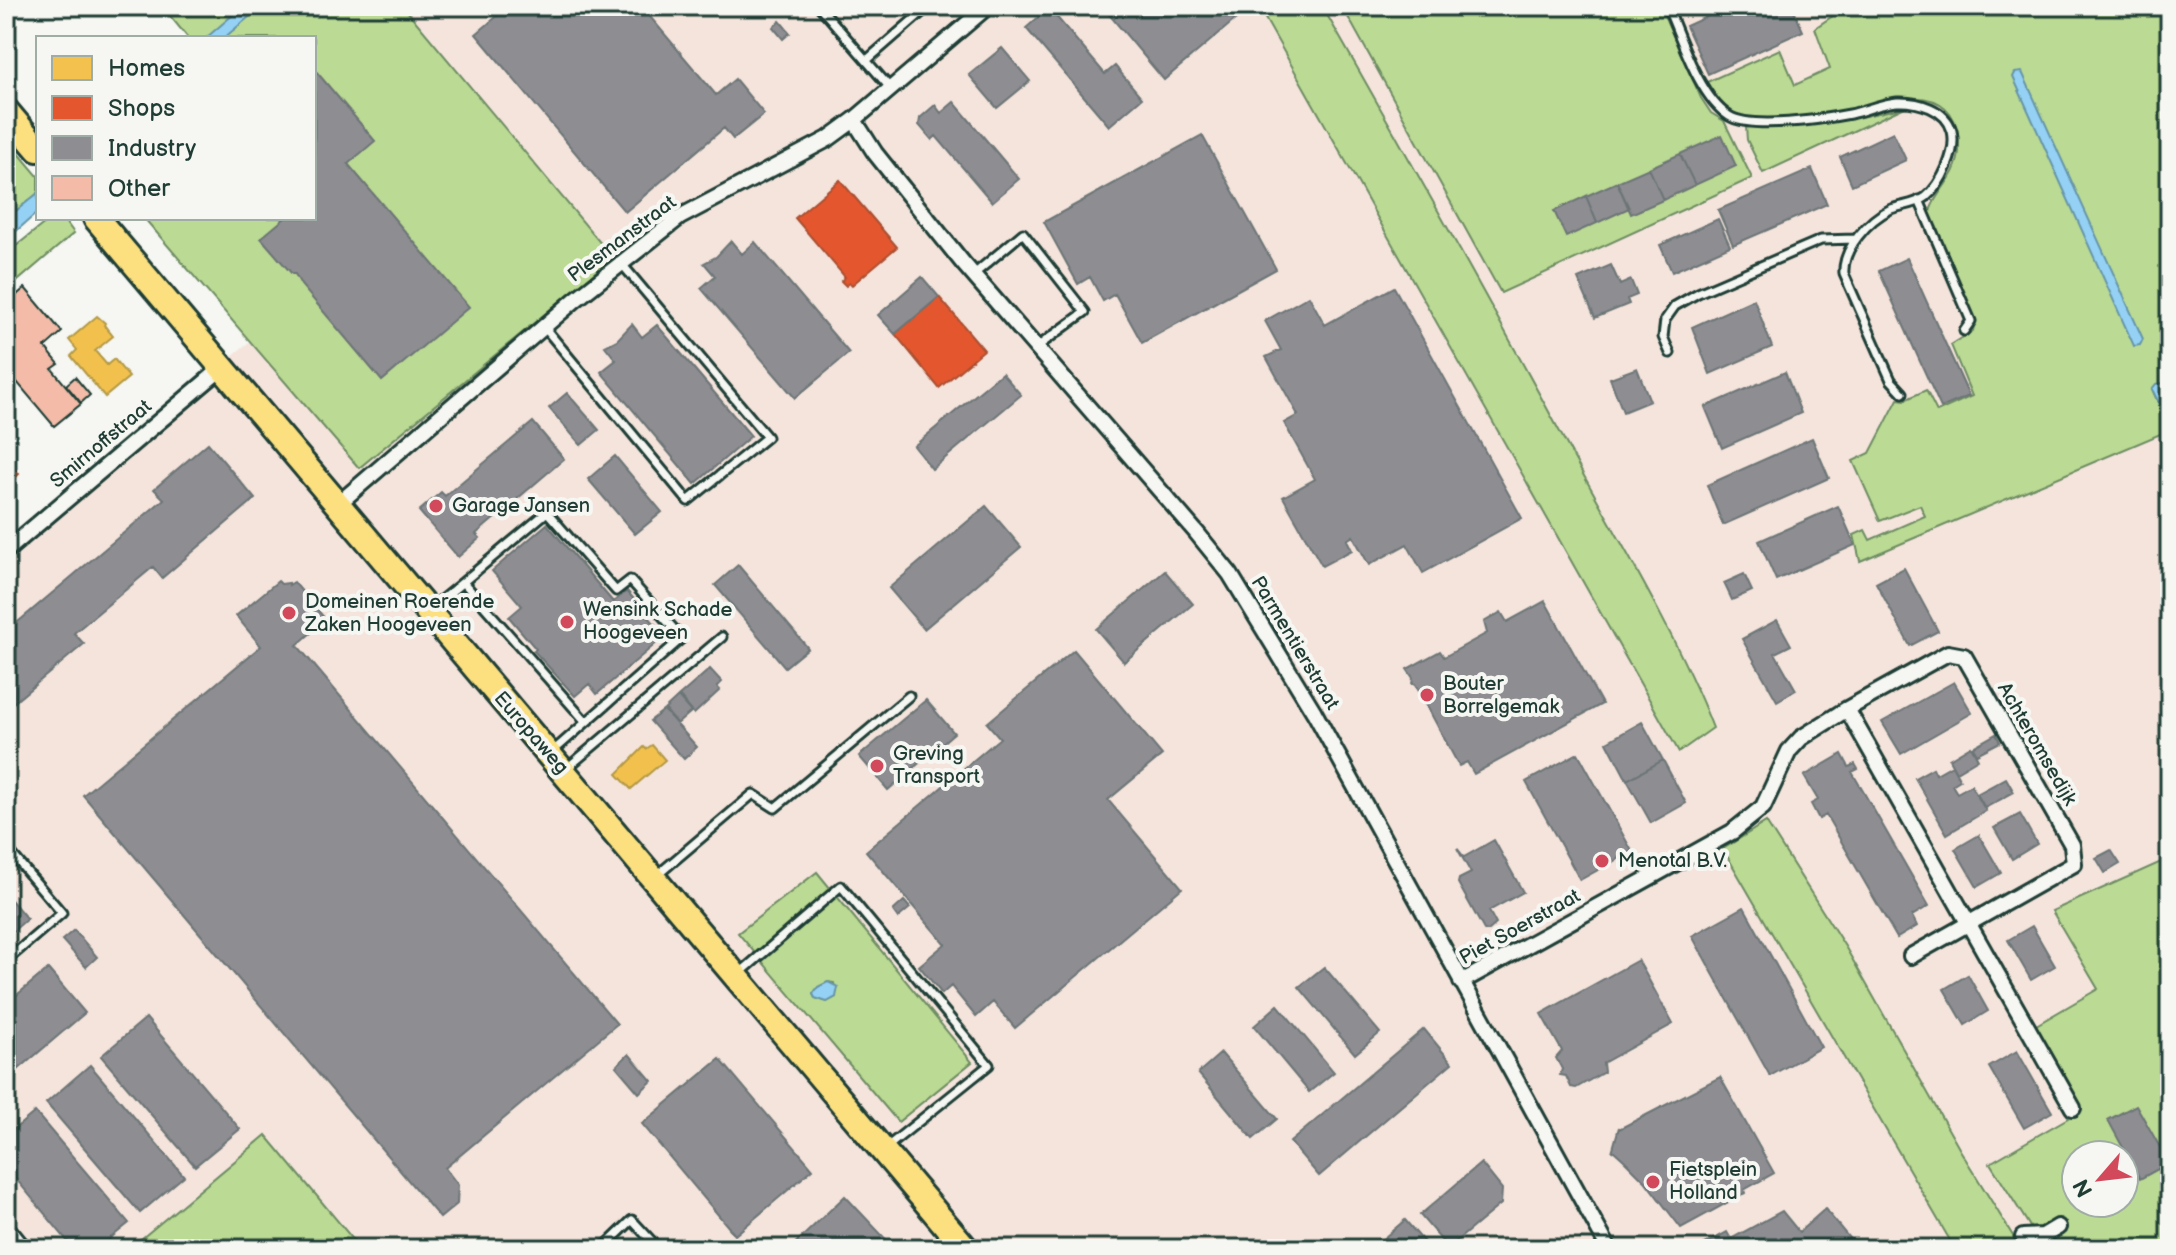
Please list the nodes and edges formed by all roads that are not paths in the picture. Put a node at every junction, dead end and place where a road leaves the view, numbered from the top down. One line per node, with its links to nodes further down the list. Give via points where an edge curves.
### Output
1 (819, 6): 5 (lane)
2 (929, 6): 5 (lane)
3 (988, 6): 6 (street, Plesmanstraat)
4 (1667, 6): 10 (lane, via 1715,105 1732,118 1808,120 1896,102 1927,105 1946,117 1953,148 1941,178)
5 (867, 60): 6 (lane)
6 (891, 89): 8 (street, Plesmanstraat)
7 (8, 113): 9 (main road)
8 (854, 120): 13 (street, Plesmanstraat, via 680,217); 14 (street, Parmentierstraat)
9 (36, 147)
10 (1919, 200): 12 (lane, via 1888,211); 16 (lane, via 1971,321)
11 (98, 220): 19 (main road, Europaweg)
12 (1855, 239): 18 (lane, via 1821,240 1675,306 1665,320 1663,337); 20 (lane, via 1843,259 1844,274 1891,380)
13 (621, 263): 15 (street, Plesmanstraat); 15 (lane, via 767,437 688,501)
14 (973, 275): 17 (street, Parmentierstraat); 17 (lane, via 1023,233 1085,312)
15 (544, 327): 21 (street, Plesmanstraat)
16 (1964, 331)
17 (1036, 347): 37 (street, Parmentierstraat, via 1230,574 1314,712)
18 (1670, 353)
19 (222, 368): 21 (main road, Europaweg); 22 (street, Smirnoffstraat)
20 (1903, 393)
21 (338, 504): 24 (main road, Europaweg)
22 (6, 551)
23 (463, 582): 24 (lane); 28 (lane); 28 (lane, via 547,512 616,591 630,580 641,591 682,638)
24 (428, 611): 29 (main road, Europaweg)
25 (722, 637): 29 (lane)
26 (909, 696): 32 (lane, via 775,808 753,794)
27 (1847, 709): 30 (street, Achteromsedijk, via 1789,751); 33 (street); 33 (street, Achteromsedijk, via 1948,653 1964,656 2057,818 2072,845 2074,864)
28 (586, 722): 29 (lane)
29 (556, 763): 32 (main road, Europaweg)
30 (1763, 807): 37 (street, Piet Soerstraat, via 1732,832)
31 (6, 847): 35 (lane, via 62,913)
32 (654, 879): 36 (main road, Europaweg)
33 (1969, 925): 34 (street, Achteromsedijk); 38 (street)
34 (1911, 956)
35 (6, 961)
36 (736, 976): 39 (main road, Europaweg); 39 (lane, via 841,886 989,1065)
37 (1461, 982): 47 (street, Parmentierstraat)
38 (2073, 1108)
39 (883, 1150): 46 (main road, Europaweg)
40 (6, 1227): 43 (street)
41 (2058, 1227): 42 (street, via 2043,1236)
42 (2023, 1237)
43 (24, 1249)
44 (602, 1249): 45 (lane, via 632,1220)
45 (659, 1249)
46 (966, 1249)
47 (1609, 1249)

